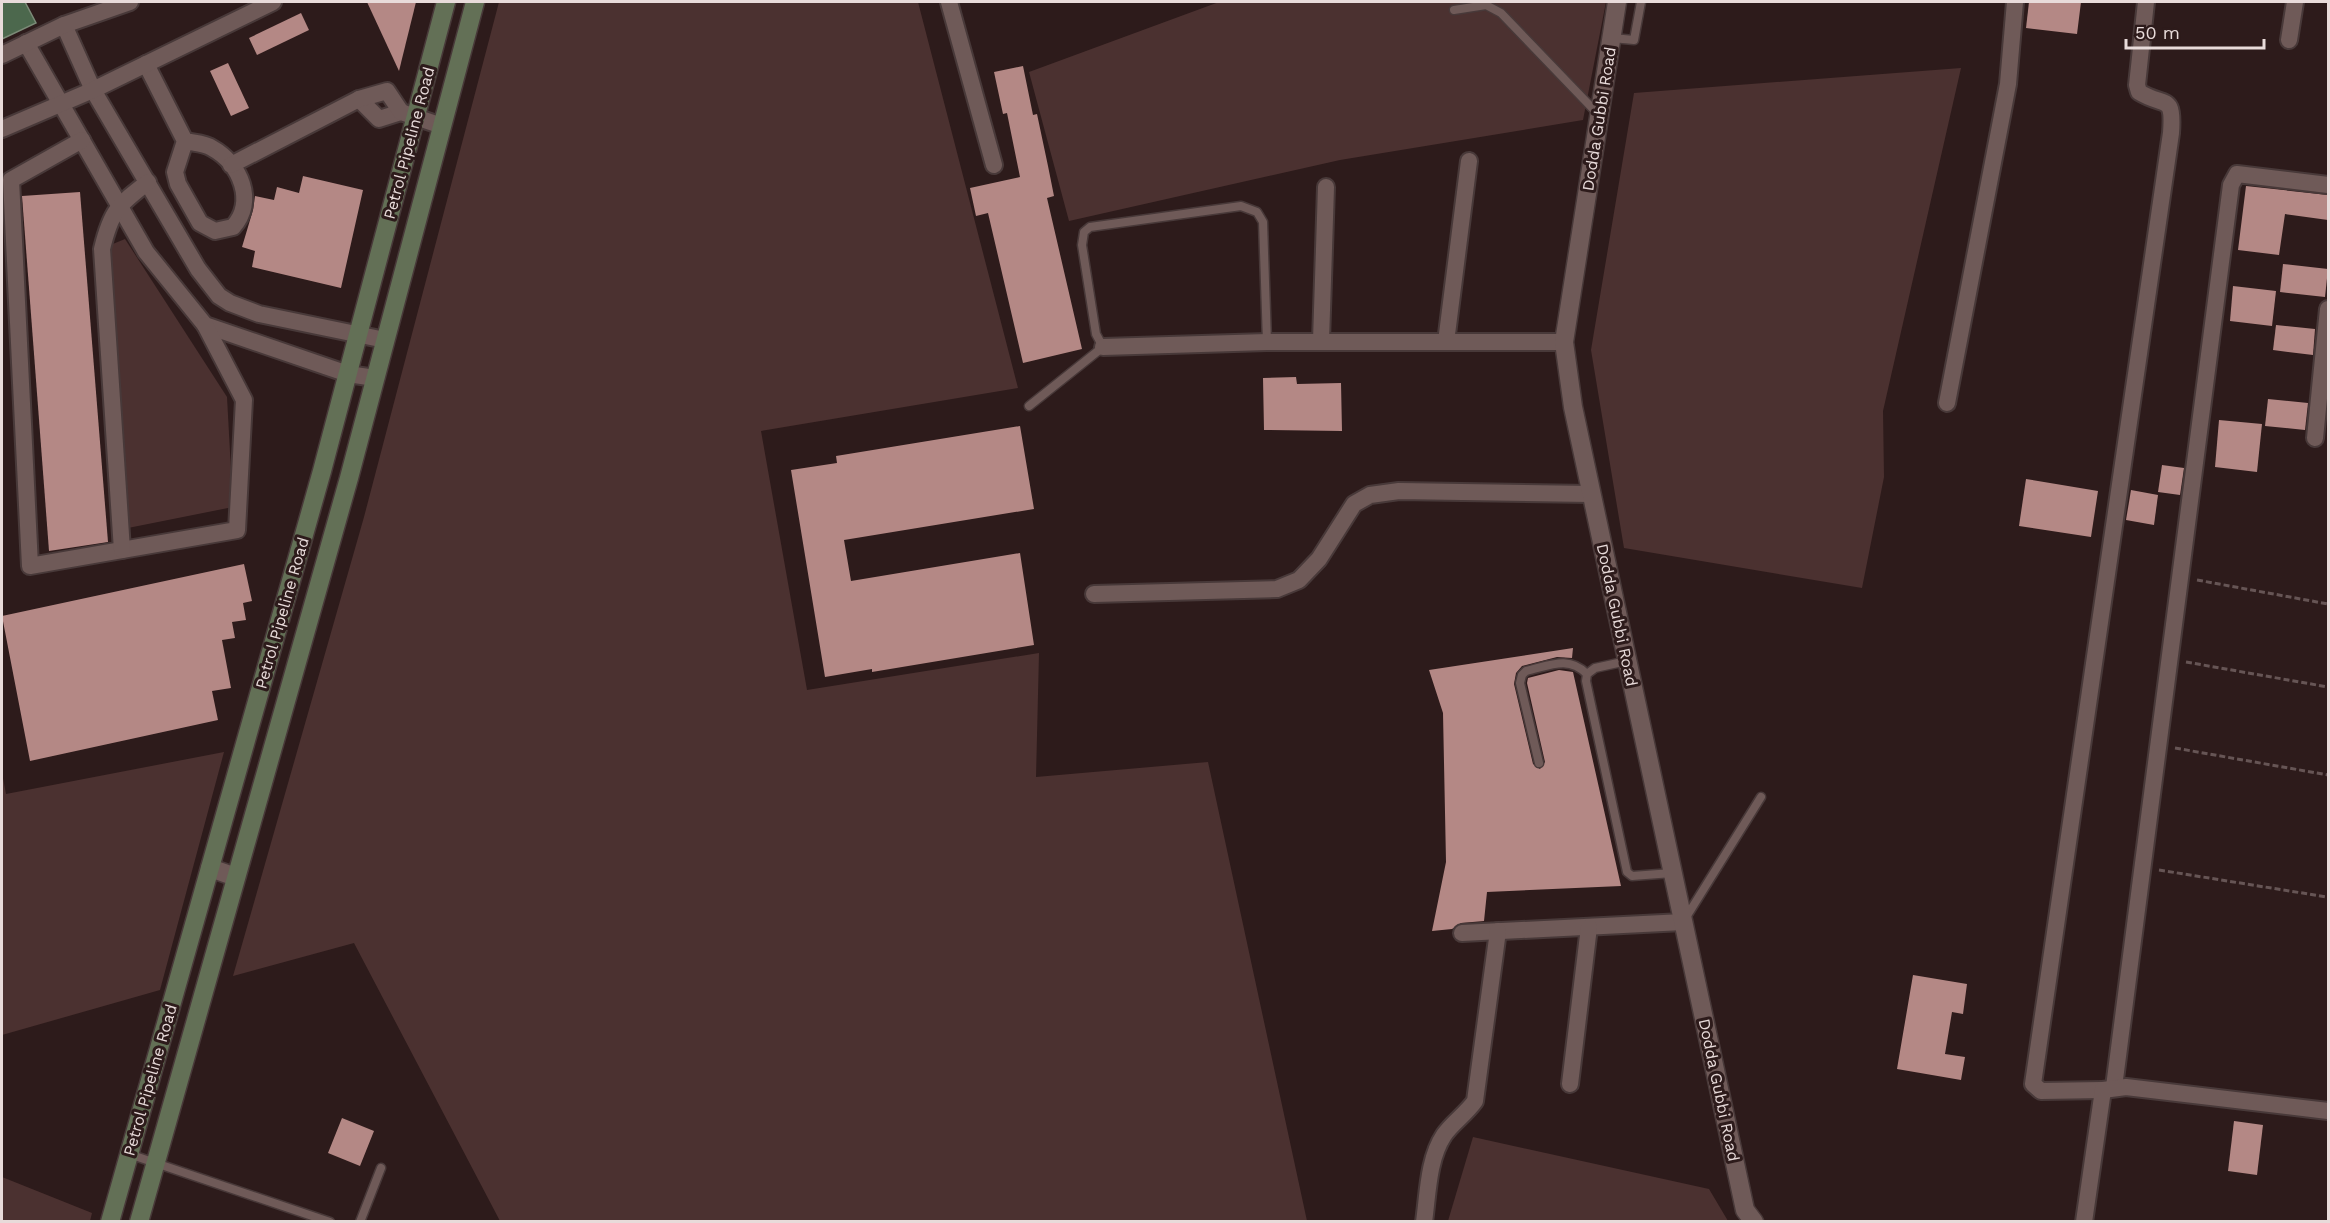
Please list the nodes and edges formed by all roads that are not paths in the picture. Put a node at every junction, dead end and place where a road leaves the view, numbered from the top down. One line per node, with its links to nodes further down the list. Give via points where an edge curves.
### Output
1 (130, 2): 12 (street)
2 (273, 2): 17 (street)
3 (446, 2): 21 (main road, Petrol Pipeline Road)
4 (475, 2): 23 (main road, Petrol Pipeline Road)
5 (949, 2): 29 (street)
6 (1617, 2): 13 (street, Dodda Gubbi Road)
7 (1641, 2): 13 (lane, via 1634,40)
8 (2015, 2): 45 (street, via 2008,84)
9 (2146, 2): 63 (street, via 2137,85 2139,92 2165,101 2173,115 2033,1084 2041,1091)
10 (2295, 2): 14 (street)
11 (1454, 10): 22 (lane, via 1486,5 1501,13)
12 (64, 25): 15 (street); 18 (street)
13 (1611, 38): 22 (street, Dodda Gubbi Road)
14 (2289, 40)
15 (26, 43): 16 (street); 20 (street)
16 (2, 55)
17 (146, 64): 18 (street); 26 (street)
18 (93, 90): 20 (street); 30 (street)
19 (358, 99): 21 (street, via 379,119); 21 (street, via 387,91); 28 (street)
20 (62, 104): 24 (street); 25 (street)
21 (409, 114): 23 (street); 36 (main road, Petrol Pipeline Road)
22 (1599, 115): 41 (street, Dodda Gubbi Road)
23 (442, 126): 37 (main road, Petrol Pipeline Road)
24 (2, 129)
25 (82, 140): 33 (street); 49 (street, via 11,180 30,566)
26 (185, 141): 28 (street, via 212,148); 28 (street, via 175,172 178,184 200,223 216,231 232,228 245,208 243,186)
27 (1469, 160): 40 (street)
28 (231, 165)
29 (994, 165)
30 (148, 182): 33 (street); 36 (street, via 198,269 219,296 259,314)
31 (2328, 185): 63 (street, via 2237,174 2231,185 2142,867)
32 (1326, 188): 39 (street)
33 (119, 204): 35 (street, via 146,252); 49 (street, via 108,224 102,249)
34 (2328, 309): 47 (street)
35 (205, 325): 43 (street); 49 (street, via 244,400 237,530)
36 (358, 334): 37 (street); 43 (main road, Petrol Pipeline Road)
37 (385, 340): 44 (main road, Petrol Pipeline Road)
38 (1267, 342): 39 (street); 42 (street); 42 (lane, via 1263,222 1257,212 1241,206 1090,227 1084,232 1082,245 1096,334)
39 (1321, 342): 40 (street)
40 (1446, 342): 41 (street)
41 (1564, 342): 48 (street, Dodda Gubbi Road)
42 (1103, 347): 46 (lane)
43 (348, 374): 44 (street); 55 (main road, Petrol Pipeline Road)
44 (375, 378): 57 (main road, Petrol Pipeline Road)
45 (1947, 403)
46 (1029, 406)
47 (2315, 438)
48 (1591, 494): 50 (street, via 1399,491 1370,495 1354,504 1319,559 1299,580 1277,589); 51 (street, Dodda Gubbi Road)
49 (122, 550)
50 (1094, 594)
51 (1627, 661): 52 (lane, via 1595,668); 56 (street, Dodda Gubbi Road)
52 (1587, 674): 53 (lane, via 1577,664 1567,662 1521,675); 56 (lane, via 1627,872 1632,876)
53 (1539, 762)
54 (1761, 798): 58 (lane)
55 (210, 868): 57 (street); 65 (main road, Petrol Pipeline Road)
56 (1672, 873): 58 (street, Dodda Gubbi Road)
57 (236, 877): 66 (main road, Petrol Pipeline Road)
58 (1683, 922): 59 (street); 73 (street, Dodda Gubbi Road, via 1745,1210)
59 (1589, 927): 60 (street); 62 (street)
60 (1498, 931): 61 (street); 72 (street, via 1475,1101 1466,1115 1445,1133 1436,1150)
61 (1462, 933)
62 (1570, 1084)
63 (2108, 1089): 64 (street); 74 (street)
64 (2328, 1111)
65 (129, 1154): 66 (lane); 68 (main road, Petrol Pipeline Road)
66 (155, 1162): 69 (main road, Petrol Pipeline Road); 70 (lane)
67 (381, 1168): 71 (lane)
68 (110, 1221)
69 (139, 1221)
70 (330, 1221)
71 (360, 1221)
72 (1424, 1221)
73 (1754, 1221)
74 (2084, 1221)

